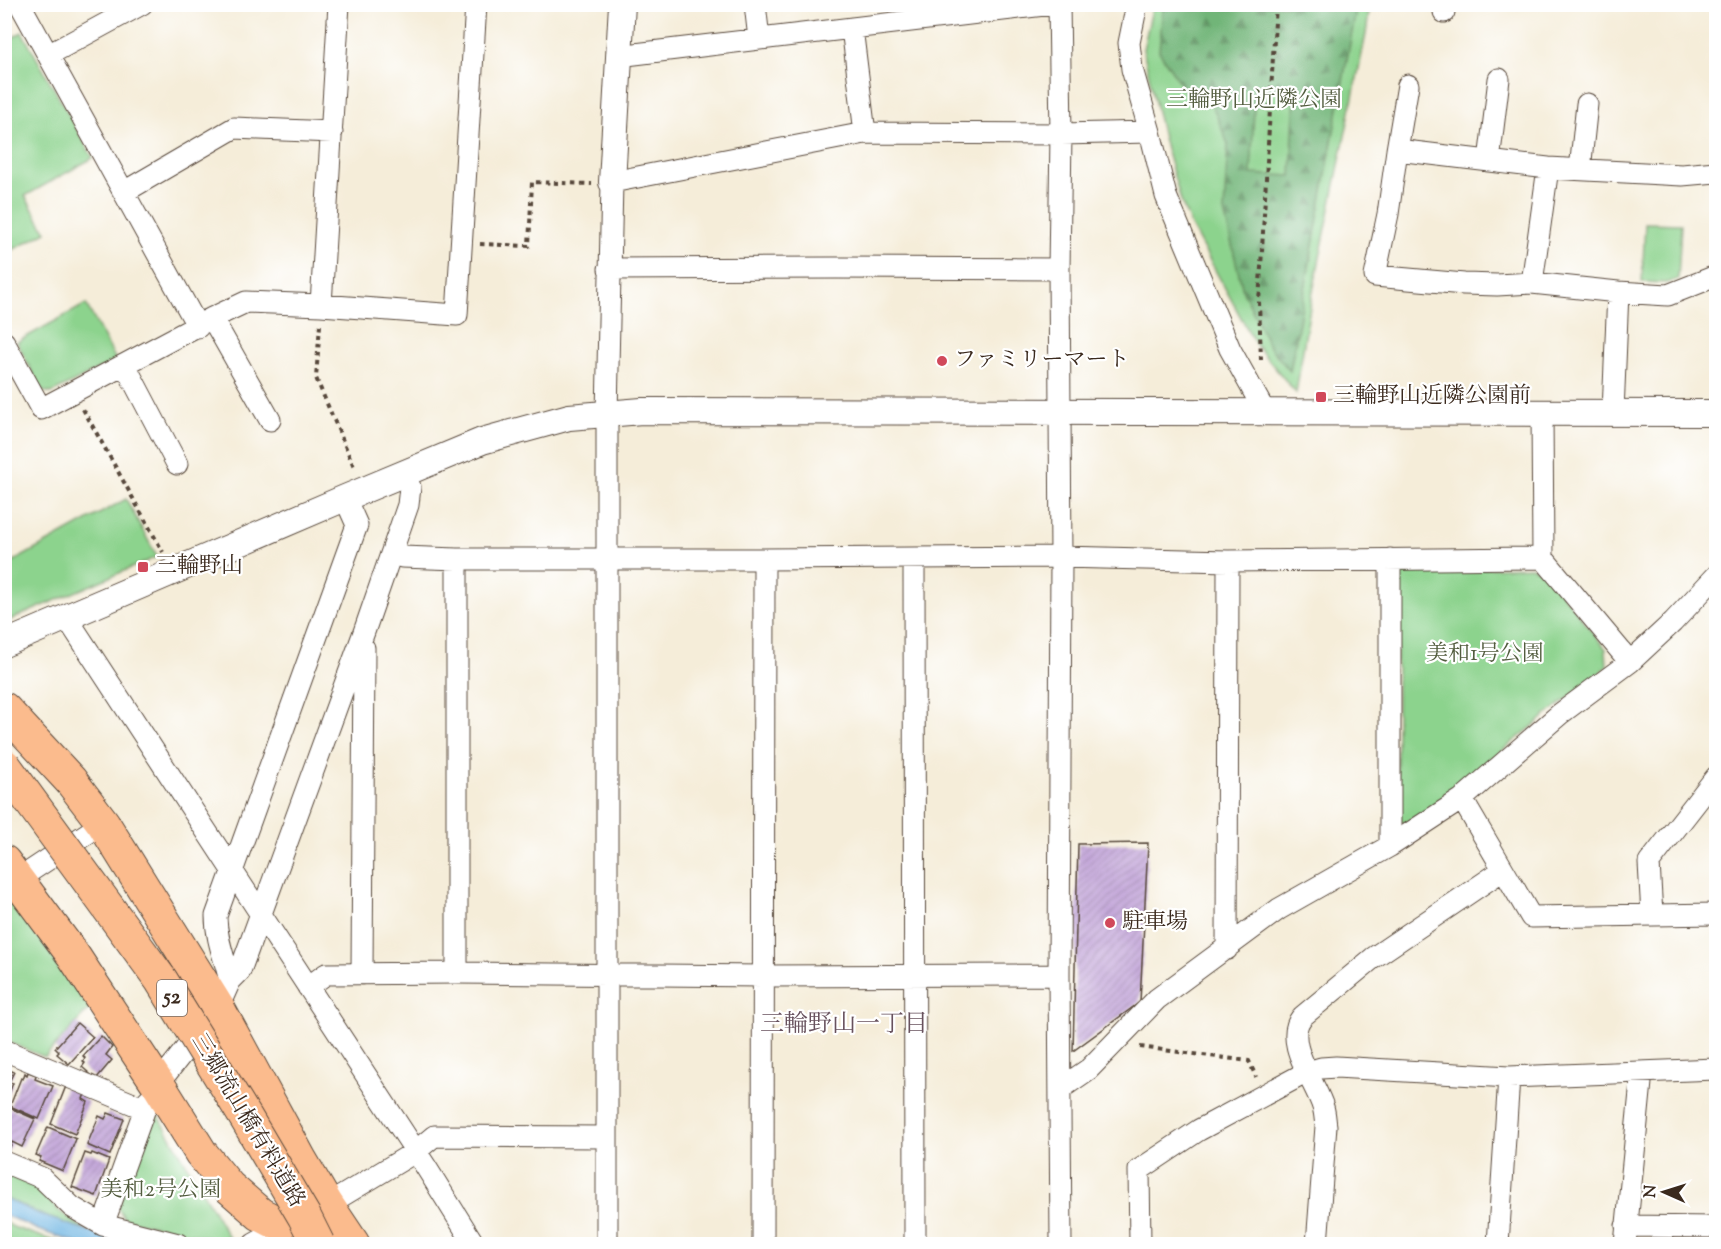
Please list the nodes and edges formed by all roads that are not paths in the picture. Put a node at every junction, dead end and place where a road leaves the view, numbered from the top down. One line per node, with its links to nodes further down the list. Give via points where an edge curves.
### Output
1 (20, 4): 12 (street)
2 (142, 4): 12 (street)
3 (339, 4): 17 (street)
4 (476, 4): 33 (street, via 457,315)
5 (622, 4): 13 (street)
6 (755, 4): 11 (street)
7 (1053, 4): 10 (street)
8 (1059, 4): 20 (street)
9 (1137, 4): 18 (street, via 1130,43 1132,69)
10 (852, 28): 11 (street); 19 (street)
11 (759, 39): 13 (street)
12 (48, 55): 27 (street)
13 (618, 57): 26 (street)
14 (1499, 79): 22 (street)
15 (1408, 85): 21 (street)
16 (1587, 104): 24 (street)
17 (332, 132): 27 (street, via 234,128); 33 (street)
18 (1150, 132): 20 (street); 39 (street, via 1166,196 1230,349)
19 (865, 133): 20 (street); 26 (street)
20 (1061, 134): 29 (street)
21 (1397, 150): 22 (street); 31 (street, via 1375,276 1464,284)
22 (1489, 161): 23 (street)
23 (1548, 168): 24 (street); 31 (street)
24 (1580, 170): 25 (street, via 1682,175)
25 (1716, 172)
26 (605, 183): 28 (street)
27 (124, 192): 34 (street)
28 (609, 269): 29 (street); 42 (street)
29 (1059, 269): 37 (street)
30 (1716, 276): 32 (street, via 1668,295)
31 (1532, 283): 32 (street)
32 (1618, 292): 40 (street)
33 (321, 305): 34 (street, via 246,302)
34 (205, 322): 36 (street); 43 (street)
35 (4, 342): 36 (street, via 41,409)
36 (125, 365): 44 (street)
37 (1060, 411): 39 (street); 42 (street); 48 (street)
38 (1542, 411): 39 (street); 40 (street); 50 (street)
39 (1265, 412)
40 (1613, 412): 41 (street)
41 (1716, 413)
42 (607, 414): 45 (street, via 539,424 482,441); 49 (street)
43 (270, 420)
44 (177, 464)
45 (405, 473): 46 (street); 47 (street, via 410,487 408,506)
46 (345, 498): 57 (street); 67 (street, via 357,525)
47 (392, 553): 51 (street, via 402,557); 58 (street)
48 (1061, 557): 52 (street); 55 (street); 78 (street)
49 (608, 558): 51 (street); 54 (street); 76 (street)
50 (1543, 558): 53 (street); 60 (street)
51 (458, 559): 74 (street)
52 (914, 559): 54 (street); 77 (street)
53 (1390, 559): 55 (street); 66 (street)
54 (764, 560): 79 (street)
55 (1228, 561): 73 (street)
56 (1716, 576): 60 (street)
57 (67, 618): 59 (street); 67 (street)
58 (364, 632): 71 (street); 75 (street)
59 (4, 644)
60 (1630, 663): 64 (street, via 1560,714)
61 (5, 693): 65 (main road, via 38,744)
62 (4, 765): 99 (main road, 三郷流山橋有料道路 / 52, bridge, via 161,980)
63 (1716, 777): 72 (street, via 1649,863)
64 (1462, 799): 66 (street); 68 (street)
65 (102, 823): 69 (street); 81 (main road)
66 (1390, 846): 73 (street, via 1279,909)
67 (232, 870): 71 (street); 81 (street, via 216,916 217,940 225,956)
68 (1503, 870): 72 (street, via 1531,917); 84 (street, via 1373,958 1300,1018 1294,1036)
69 (9, 877): 88 (main road, via 73,955)
70 (1716, 914): 72 (street)
71 (261, 915): 80 (street); 81 (street, via 240,970)
72 (1652, 915)
73 (1227, 949): 87 (street, via 1157,999 1089,1069)
74 (457, 973): 75 (street); 76 (street)
75 (362, 974): 80 (street, via 326,974)
76 (608, 974): 79 (street); 89 (street)
77 (913, 975): 78 (street); 79 (street); 104 (street)
78 (1059, 975): 87 (street)
79 (763, 976): 103 (street)
80 (308, 987): 90 (street)
81 (224, 995): 88 (street); 92 (main road)
82 (4, 1050): 88 (street)
83 (1716, 1069): 85 (street)
84 (1307, 1072): 86 (street, via 1336,1067); 106 (street, via 1199,1130 1139,1170); 107 (street, via 1323,1107 1326,1126)
85 (1642, 1072): 86 (street); 96 (street)
86 (1509, 1077): 108 (street)
87 (1060, 1089): 105 (street)
88 (151, 1097): 93 (street); 94 (main road, via 229,1187 261,1214)
89 (607, 1137): 90 (street, via 434,1136); 102 (street)
90 (415, 1152): 92 (street); 101 (street)
91 (4, 1162): 93 (street, via 42,1178 72,1207)
92 (327, 1205): 100 (main road)
93 (104, 1225): 97 (street)
94 (285, 1227): 98 (street); 99 (main road, via 303,1233)
95 (1716, 1227): 96 (street)
96 (1626, 1235)
97 (178, 1245)
98 (254, 1245)
99 (319, 1245)
100 (353, 1245)
101 (474, 1245)
102 (607, 1245)
103 (763, 1245)
104 (915, 1245)
105 (1061, 1245)
106 (1140, 1245)
107 (1317, 1245)
108 (1498, 1245)

